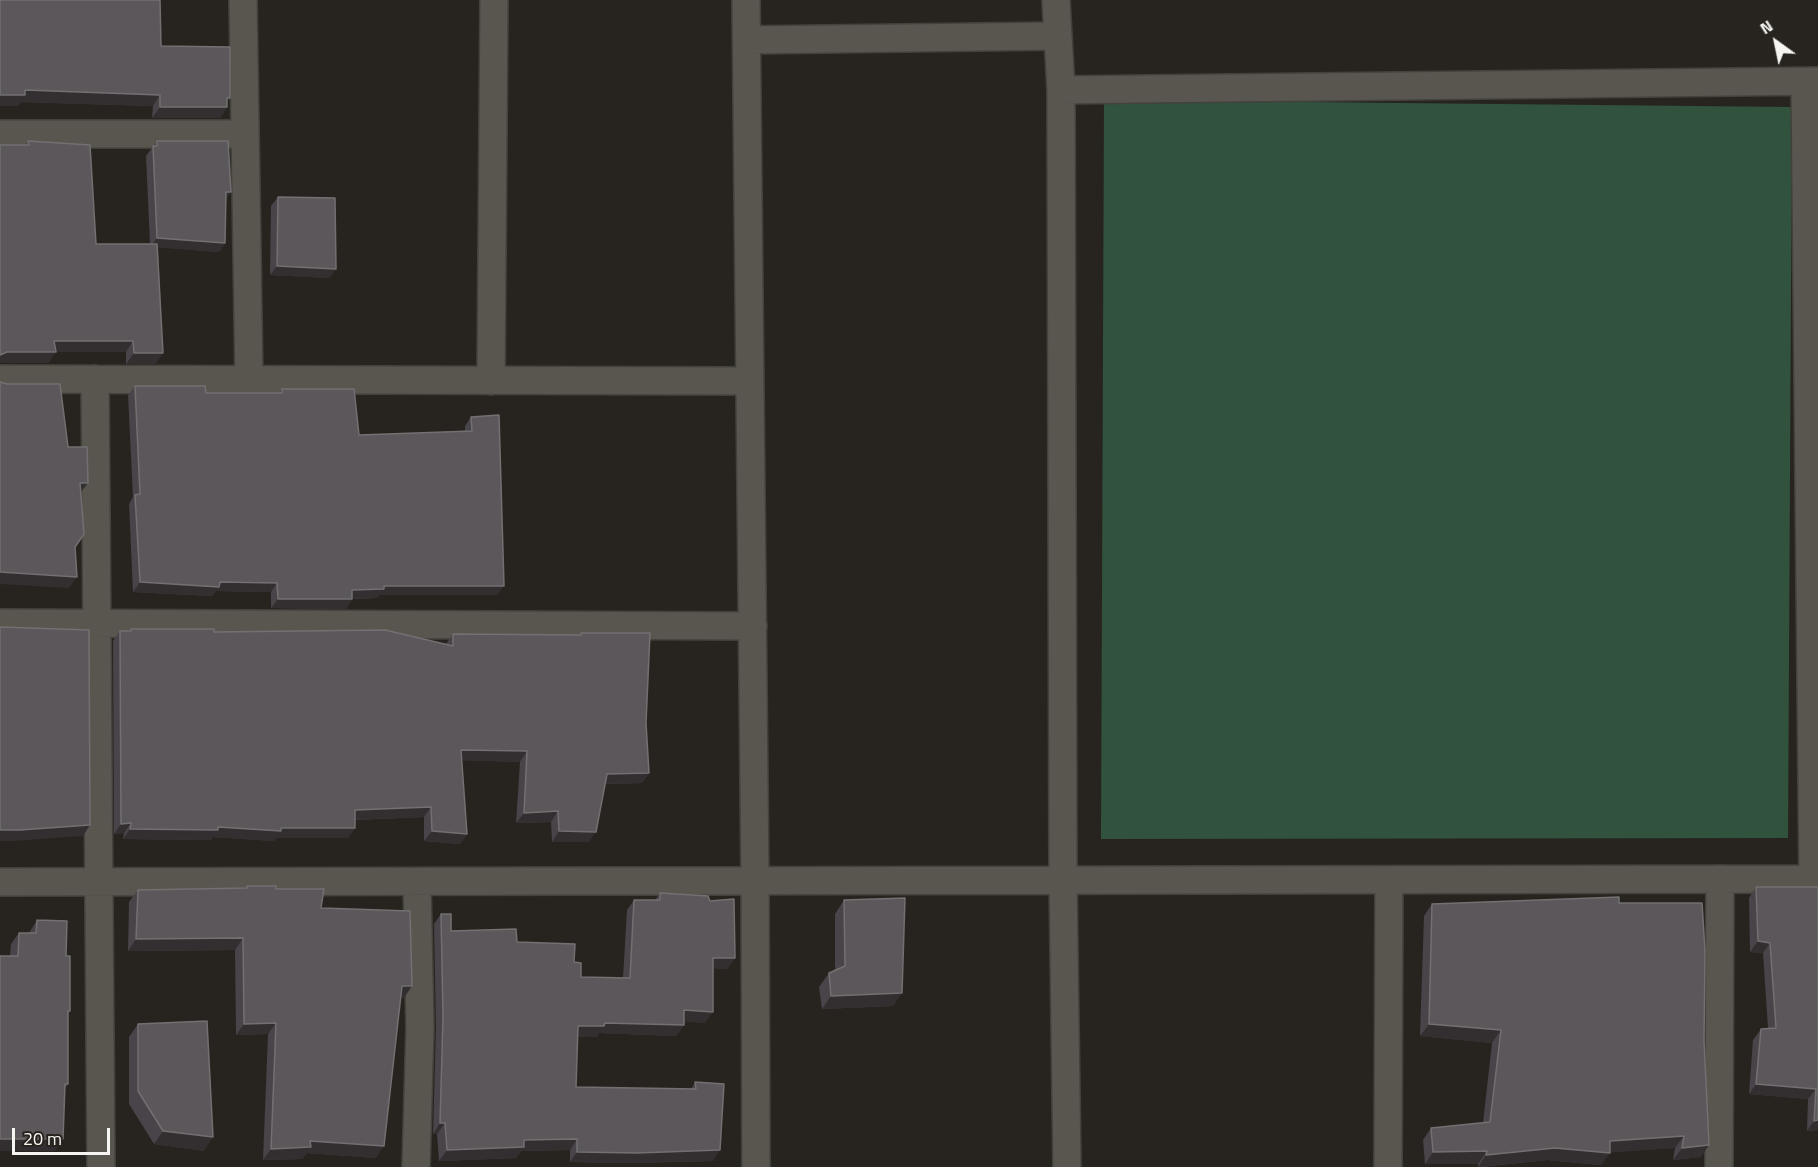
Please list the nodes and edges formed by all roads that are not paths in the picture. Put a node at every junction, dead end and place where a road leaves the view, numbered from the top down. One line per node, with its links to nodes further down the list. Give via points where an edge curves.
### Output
1 (243, 0): 10 (street)
2 (494, 0): 14 (street)
3 (746, 0): 6 (street)
4 (1056, 0): 5 (street)
5 (1058, 36): 6 (street); 8 (street)
6 (747, 40): 15 (street)
7 (1811, 81): 8 (street); 20 (street)
8 (1061, 90): 21 (street)
9 (0, 134): 10 (street)
10 (245, 134): 13 (street)
11 (0, 379): 12 (street)
12 (95, 379): 13 (street); 17 (street)
13 (249, 380): 14 (street)
14 (491, 381): 15 (street)
15 (750, 381): 18 (street)
16 (0, 622): 17 (street)
17 (98, 623): 18 (street); 25 (street)
18 (753, 626): 23 (street)
19 (1720, 879): 20 (street); 22 (street); 32 (street)
20 (1815, 879)
21 (1063, 880): 22 (street); 23 (street); 30 (street)
22 (1389, 880): 31 (street)
23 (755, 881): 26 (street); 29 (street)
24 (0, 882): 25 (street)
25 (100, 882): 26 (street); 27 (street)
26 (417, 882): 28 (street, via 420,1027)
27 (101, 1167)
28 (416, 1167)
29 (756, 1167)
30 (1067, 1167)
31 (1389, 1167)
32 (1719, 1167)

